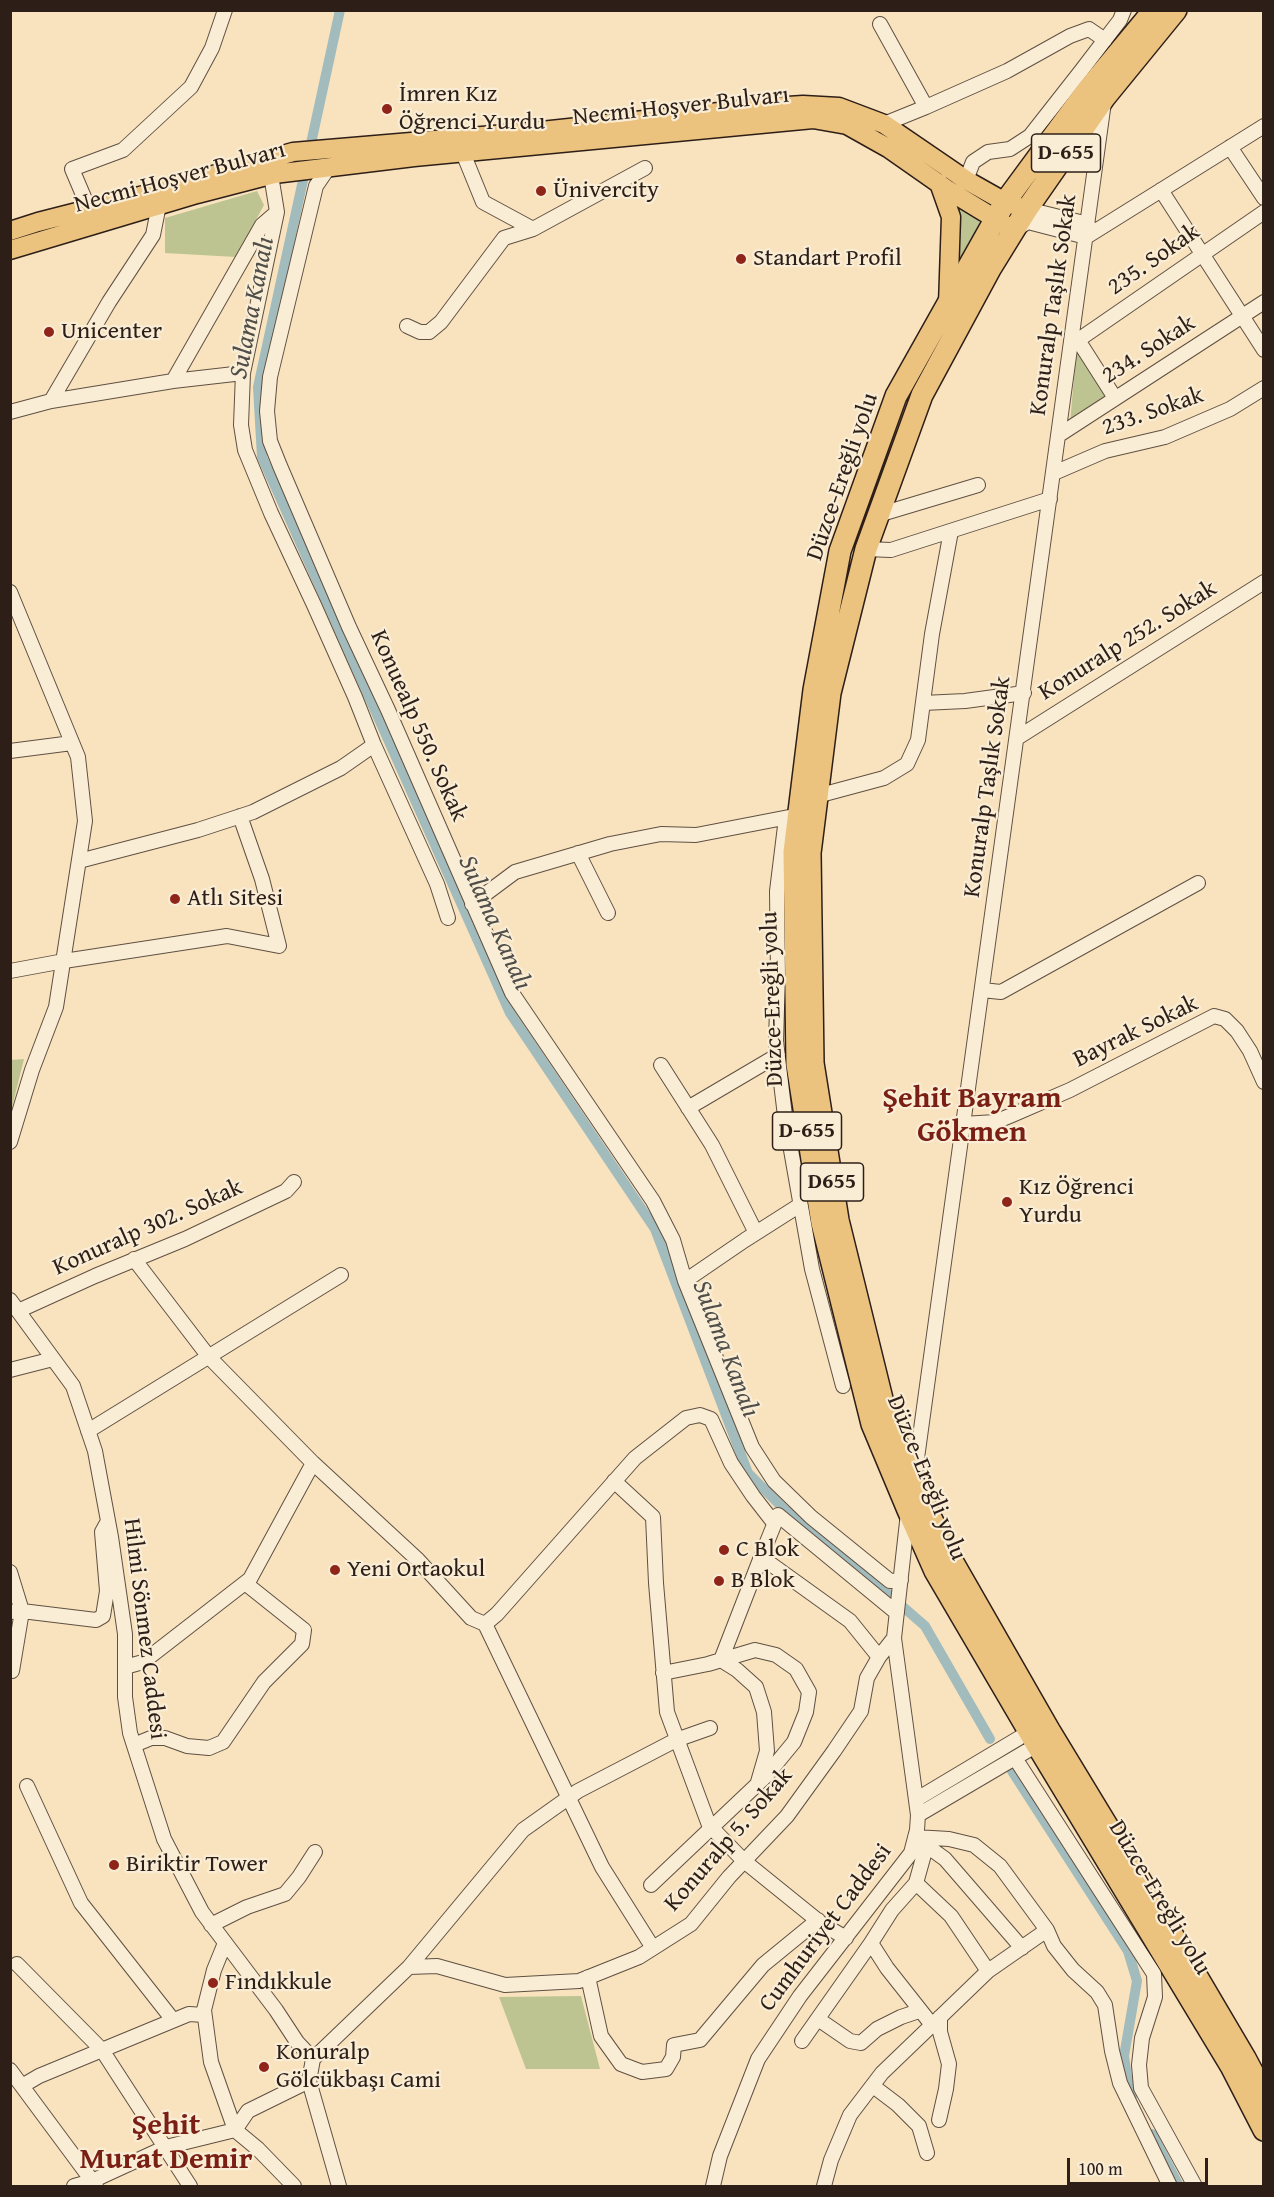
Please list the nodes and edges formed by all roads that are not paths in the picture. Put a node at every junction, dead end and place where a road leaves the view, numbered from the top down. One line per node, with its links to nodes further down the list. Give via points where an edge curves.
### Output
1 (225, 10): 21 (street, via 212,48 191,87 123,150 72,170)
2 (1124, 10): 6 (street)
3 (1176, 10): 7 (highway, Düzce-Ereğli yolu / D-655)
4 (1148, 15): 23 (highway, Düzce-Ereğli yolu / D-655, via 1086,92)
5 (880, 24): 8 (street)
6 (1105, 40): 8 (street, via 1089,29 1070,36 1006,71); 16 (street, via 1030,136 1010,149 988,152 973,162)
7 (1105, 97): 22 (highway, Düzce-Ereğli yolu / D-655); 28 (street, Konuralp Taşlık Sokak)
8 (926, 107): 9 (street)
9 (884, 124): 16 (main road, Necmi Hoşver Bulvarı); 21 (main road, Necmi Hoşver Bulvarı, via 839,106 792,106 324,149 282,154)
10 (1263, 126): 11 (street)
11 (1230, 147): 18 (street); 19 (street)
12 (463, 153): 13 (main road, Necmi Hoşver Bulvarı); 17 (main road, Necmi Hoşver Bulvarı, via 813,118 847,125); 26 (street, via 483,202)
13 (325, 167): 15 (main road, Necmi Hoşver Bulvarı); 65 (street, Konuealp 550. Sokak, via 327,170 316,186 270,377 270,441)
14 (645, 168): 26 (street)
15 (273, 174): 20 (main road, Necmi Hoşver Bulvarı); 24 (street)
16 (966, 180): 23 (main road, Necmi Hoşver Bulvarı)
17 (939, 183): 23 (main road, Necmi Hoşver Bulvarı); 33 (main road, via 951,217)
18 (1161, 190): 28 (street); 31 (street)
19 (1263, 198)
20 (159, 206): 30 (main road, Necmi Hoşver Bulvarı); 42 (street, via 153,235)
21 (89, 209): 29 (main road, Necmi Hoşver Bulvarı)
22 (1027, 209): 23 (main road); 27 (highway, Düzce-Ereğli yolu / D655); 28 (street)
23 (1000, 211): 27 (main road, Necmi Hoşver Bulvarı); 33 (highway, Düzce-Ereğli yolu / D-655)
24 (277, 212): 38 (street); 39 (street, via 262,225)
25 (1263, 212): 31 (street, 235. Sokak)
26 (533, 229): 35 (street, via 504,238 441,322 429,332)
27 (1014, 230): 28 (street, via 1028,222); 48 (highway, Düzce-Ereğli yolu / D655, via 922,395)
28 (1087, 230): 36 (street, Konuralp Taşlık Sokak)
29 (10, 231)
30 (10, 250)
31 (1203, 254): 34 (street); 36 (street, 235. Sokak)
32 (1263, 302): 34 (street, 234. Sokak)
33 (948, 305): 61 (highway, Düzce-Ereğli yolu / D-655, via 896,396 840,551)
34 (1242, 316): 37 (street); 41 (street, 234. Sokak)
35 (407, 327)
36 (1075, 343): 41 (street); 44 (street, Konuralp Taşlık Sokak)
37 (1263, 350)
38 (243, 374): 39 (street); 57 (street, via 241,424 245,450)
39 (172, 381): 42 (street)
40 (1263, 388): 45 (street, 233. Sokak, via 1230,409 1165,437 1105,451)
41 (1116, 398): 44 (street, 234. Sokak)
42 (51, 401): 43 (street)
43 (10, 412)
44 (1059, 435): 45 (street, Konuralp Taşlık Sokak)
45 (1054, 473): 47 (street, Konuralp Taşlık Sokak)
46 (978, 485): 48 (street)
47 (1050, 500): 49 (street); 53 (street, Konuralp Taşlık Sokak)
48 (878, 515): 50 (highway, Düzce-Ereğli yolu / D655)
49 (951, 531): 50 (street, via 891,549); 54 (street)
50 (866, 549): 59 (highway, Düzce-Ereğli yolu / D655, via 830,693)
51 (1263, 582): 55 (street, Konuralp 252. Sokak)
52 (11, 597): 56 (street)
53 (1023, 693): 54 (street); 55 (street, Konuralp Taşlık Sokak)
54 (923, 703): 59 (street, via 918,740 907,764 884,778)
55 (1017, 738): 70 (street, Konuralp Taşlık Sokak)
56 (72, 742): 58 (street); 63 (street, via 78,757 86,821)
57 (374, 745): 60 (street, via 341,768); 67 (street, via 437,884)
58 (10, 752)
59 (817, 796): 91 (highway, Düzce-Ereğli yolu / D655, via 810,853 813,1063 838,1220 887,1419)
60 (240, 816): 63 (street); 68 (street, via 279,946 227,936)
61 (792, 816): 62 (street, via 696,835 638,837); 71 (street, via 777,891); 92 (highway, Düzce-Ereğli yolu / D-655, via 797,1064 822,1223 872,1424)
62 (578, 853): 65 (street, via 515,872); 66 (street)
63 (79, 861): 68 (street)
64 (1198, 883): 70 (street, via 1001,992)
65 (472, 904): 82 (street, Konuealp 550. Sokak, via 512,993 653,1201 674,1240)
66 (608, 914)
67 (448, 918)
68 (64, 961): 69 (street); 76 (street, via 56,1007)
69 (10, 971)
70 (982, 990): 75 (street, Konuralp Taşlık Sokak)
71 (778, 1055): 74 (street); 78 (street)
72 (662, 1065): 74 (street)
73 (1263, 1083): 75 (street, Bayrak Sokak, via 1238,1031 1225,1019 1214,1016 1012,1115 995,1122)
74 (688, 1108): 79 (street, via 712,1145)
75 (963, 1124): 91 (street, Konuralp Taşlık Sokak)
76 (10, 1142)
77 (294, 1182): 80 (street, Konuralp 302. Sokak, via 286,1191)
78 (800, 1205): 79 (street); 87 (street, via 812,1269)
79 (756, 1233): 82 (street)
80 (134, 1259): 83 (street, Konuralp 302. Sokak); 84 (street)
81 (340, 1275): 84 (street)
82 (685, 1281): 97 (street, Konuealp 550. Sokak, via 752,1447 774,1481 811,1517 890,1581)
83 (14, 1306): 85 (street, Hilmi Sönmez Caddesi)
84 (209, 1357): 88 (street); 89 (street)
85 (53, 1359): 86 (street); 88 (street, Hilmi Sönmez Caddesi, via 73,1386)
86 (10, 1370)
87 (843, 1386)
88 (88, 1431): 93 (street, Hilmi Sönmez Caddesi)
89 (313, 1463): 98 (street); 101 (street, via 418,1560 471,1618)
90 (614, 1481): 94 (street, via 635,1458 686,1418 700,1415 711,1419 731,1463); 101 (street); 107 (street, via 653,1518)
91 (914, 1483): 109 (highway, Düzce-Ereğli yolu / D655)
92 (908, 1510): 97 (street, Cumhuriyet Caddesi); 109 (highway, Düzce-Ereğli yolu / D-655, via 935,1571)
93 (108, 1521): 99 (street, via 102,1532 107,1591 103,1616 96,1620); 105 (street, Hilmi Sönmez Caddesi, via 125,1634)
94 (774, 1523): 95 (street); 100 (street, via 778,1515)
95 (761, 1557): 103 (street, via 850,1621); 104 (street)
96 (10, 1572): 99 (street)
97 (901, 1582): 100 (street, Cumhuriyet Caddesi)
98 (245, 1583): 105 (street, via 143,1662); 111 (street, via 304,1630 302,1644 264,1682 223,1742 209,1748 151,1738)
99 (16, 1611): 106 (street)
100 (897, 1612): 102 (street, Cumhuriyet Caddesi)
101 (485, 1624): 115 (street)
102 (894, 1638): 103 (street, Konuralp 5. Sokak); 116 (street, Cumhuriyet Caddesi)
103 (879, 1657): 121 (street, Konuralp 5. Sokak, via 867,1678 861,1711 787,1816)
104 (721, 1660): 107 (street); 113 (street, via 756,1687 764,1712 767,1750); 113 (street, via 755,1650 776,1655 796,1669 809,1692 794,1742)
105 (125, 1667): 111 (street, Hilmi Sönmez Caddesi, via 125,1697)
106 (12, 1671)
107 (663, 1673): 110 (street, via 667,1712)
108 (710, 1728): 110 (street)
109 (1038, 1736): 112 (street); 116 (street); 148 (highway, Düzce-Ereğli yolu / D655, via 1149,1895); 151 (highway, Düzce-Ereğli yolu / D-655, via 1231,2066)
110 (676, 1740): 115 (street); 118 (street)
111 (134, 1745): 125 (street, Hilmi Sönmez Caddesi, via 164,1839)
112 (1015, 1758): 117 (street); 162 (street, via 1154,1974 1155,1997 1142,2038 1139,2066 1142,2088)
113 (757, 1785): 118 (street)
114 (27, 1786): 139 (street, via 81,1903)
115 (569, 1797): 130 (street, via 602,1867); 133 (street, via 523,1830)
116 (916, 1799): 117 (street, Cumhuriyet Caddesi)
117 (918, 1815): 119 (street, Cumhuriyet Caddesi)
118 (712, 1828): 121 (street); 123 (street)
119 (924, 1840): 122 (street); 126 (street, via 949,1839 974,1845 1000,1866); 127 (street, Cumhuriyet Caddesi); 131 (street)
120 (315, 1852): 125 (street, via 285,1894)
121 (744, 1861): 124 (street); 130 (street, Konuralp 5. Sokak, via 692,1924)
122 (916, 1883): 129 (street, via 892,1910); 134 (street, via 951,1916)
123 (651, 1885)
124 (818, 1920): 127 (street); 135 (street, via 763,1965 700,2040 674,2045 666,2069 642,2072 621,2064 601,2036)
125 (211, 1925): 128 (street, Hilmi Sönmez Caddesi)
126 (1047, 1930): 131 (street); 161 (street, via 1072,1970 1097,1992 1105,2005 1120,2083)
127 (846, 1938): 159 (street, Cumhuriyet Caddesi, via 800,1996 758,2059 720,2156)
128 (225, 1943): 137 (street); 143 (street, Hilmi Sönmez Caddesi)
129 (872, 1943): 136 (street); 138 (street)
130 (653, 1948): 135 (street, Konuralp 5. Sokak)
131 (1022, 1948): 134 (street)
132 (17, 1964): 142 (street)
133 (409, 1967): 135 (street, Konuralp 5. Sokak, via 437,1966 505,1985 579,1981); 143 (street)
134 (988, 1971): 140 (street)
135 (588, 1977)
136 (919, 2011): 138 (street, via 877,2029 861,2043 850,2041); 140 (street)
137 (204, 2015): 139 (street, via 189,2014); 150 (street, via 210,2062)
138 (818, 2019): 141 (street)
139 (172, 2020): 142 (street)
140 (936, 2021): 147 (street); 149 (street, via 949,2064)
141 (802, 2041)
142 (102, 2049): 146 (street); 152 (street)
143 (313, 2059): 145 (street)
144 (10, 2070): 146 (street)
145 (309, 2081): 150 (street, via 248,2111); 158 (street)
146 (22, 2086): 154 (street)
147 (873, 2086): 153 (street, via 919,2126); 160 (street, via 850,2115)
148 (1263, 2094)
149 (939, 2121)
150 (235, 2130): 152 (street); 157 (street)
151 (1263, 2130)
152 (166, 2147): 154 (street); 156 (street)
153 (927, 2153)
154 (94, 2184): 155 (street)
155 (74, 2187)
156 (190, 2187)
157 (294, 2187)
158 (339, 2187)
159 (713, 2187)
160 (824, 2187)
161 (1170, 2187)
162 (1195, 2187)

